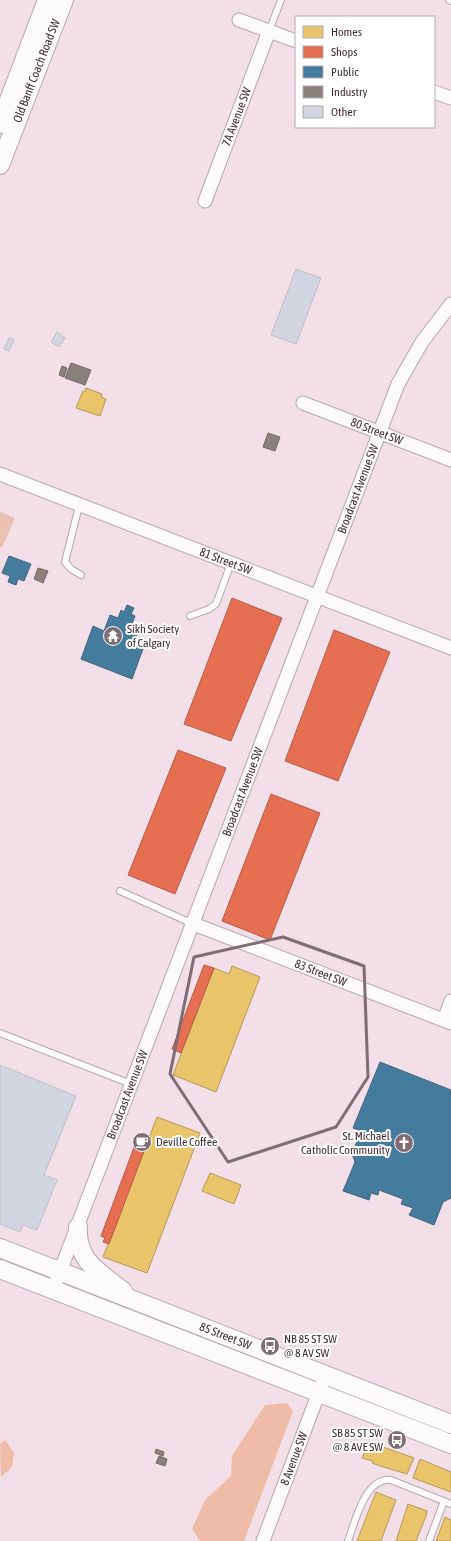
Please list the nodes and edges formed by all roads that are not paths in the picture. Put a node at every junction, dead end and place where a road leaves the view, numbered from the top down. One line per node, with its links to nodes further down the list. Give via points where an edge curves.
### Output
1 (47, 0): 5 (main road, Old Banff Coach Road SW)
2 (64, 0): 5 (main road, Old Banff Coach Road SW)
3 (281, 0): 6 (lane)
4 (239, 20): 6 (street)
5 (45, 27): 10 (main road, Old Banff Coach Road SW); 11 (main road, Old Banff Coach Road SW)
6 (269, 31): 7 (street); 12 (street, 7A Avenue SW)
7 (295, 41)
8 (435, 92): 9 (street)
9 (451, 98)
10 (0, 124)
11 (0, 165)
12 (205, 201)
13 (451, 304): 15 (street, Broadcast Avenue SW, via 422,342 407,367)
14 (303, 403): 15 (street, 80 Street SW)
15 (378, 432): 16 (street, 80 Street SW); 21 (street, Broadcast Avenue SW)
16 (451, 460)
17 (0, 474): 18 (street, 81 Street SW)
18 (79, 506): 19 (street, 81 Street SW); 20 (lane, via 65,562)
19 (231, 563): 21 (street, 81 Street SW); 22 (lane, via 216,604)
20 (81, 575)
21 (317, 597): 23 (street, 81 Street SW); 25 (street, Broadcast Avenue SW)
22 (190, 616)
23 (451, 648)
24 (120, 891): 25 (lane)
25 (191, 923): 27 (street, 83 Street SW); 29 (street, Broadcast Avenue SW)
26 (451, 1001): 27 (street)
27 (447, 1022)
28 (0, 1033): 29 (lane)
29 (131, 1084): 30 (street, Broadcast Avenue SW)
30 (78, 1227): 33 (street, Broadcast Avenue SW); 35 (main road, via 77,1241 87,1262)
31 (0, 1248): 33 (main road, 85 Street SW)
32 (0, 1269): 34 (main road, 85 Street SW)
33 (60, 1272): 34 (street, Broadcast Avenue SW); 35 (main road, 85 Street SW)
34 (53, 1290): 37 (main road, 85 Street SW)
35 (136, 1302): 36 (main road, 85 Street SW)
36 (325, 1376): 37 (street, 8 Avenue SW); 38 (main road, 85 Street SW)
37 (318, 1393): 39 (main road, 85 Street SW); 42 (street, 8 Avenue SW)
38 (451, 1424)
39 (451, 1444)
40 (444, 1501): 41 (lane); 43 (lane, via 391,1480 377,1482 366,1494); 44 (lane)
41 (451, 1504)
42 (263, 1541)
43 (348, 1541)
44 (429, 1541)

